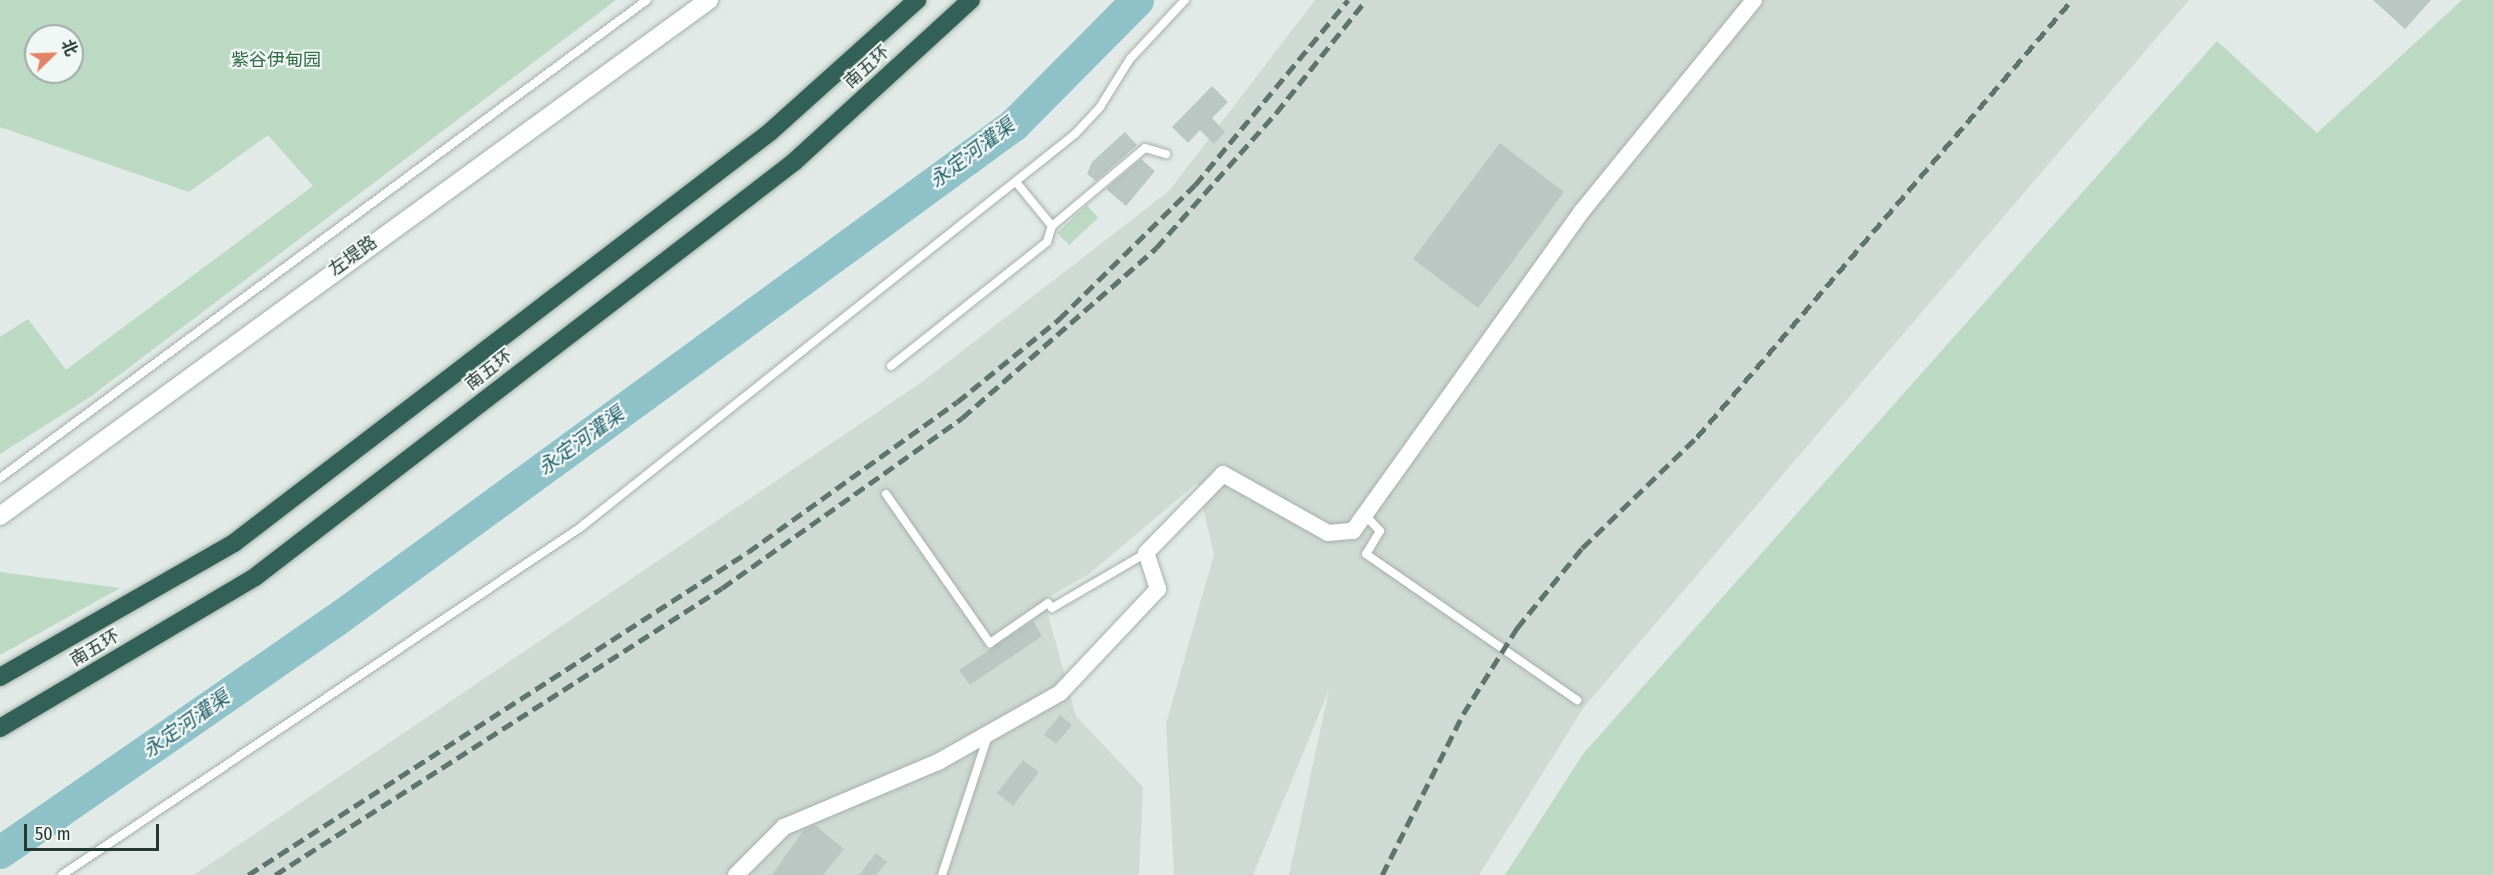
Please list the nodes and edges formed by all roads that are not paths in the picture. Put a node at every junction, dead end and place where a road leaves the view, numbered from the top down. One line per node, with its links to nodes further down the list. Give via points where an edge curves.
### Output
1 (647, 0): 11 (lane)
2 (709, 0): 14 (main road, 左堤路)
3 (917, 0): 16 (highway, 南五环, via 770,132 234,543)
4 (971, 0): 18 (highway, 南五环, via 794,162 255,577)
5 (1185, 0): 8 (lane, via 1130,58 1100,107 1075,134)
6 (1754, 0): 13 (street, via 1582,211)
7 (1166, 154): 9 (lane, via 1144,147)
8 (1016, 182): 9 (lane); 20 (lane, via 499,587)
9 (1052, 226): 10 (lane, via 1047,242)
10 (891, 366)
11 (0, 478)
12 (886, 494): 15 (lane, via 990,643 1048,603 1052,608)
13 (1365, 515): 15 (street, via 1353,531 1328,534 1223,474); 17 (lane, via 1380,531 1366,554)
14 (0, 516)
15 (1146, 553): 19 (street, via 1158,589 1114,642 1060,693)
16 (0, 677)
17 (1577, 700)
18 (0, 728)
19 (989, 733): 21 (street, via 938,762 784,827); 22 (lane)
20 (62, 875)
21 (736, 875)
22 (942, 875)

